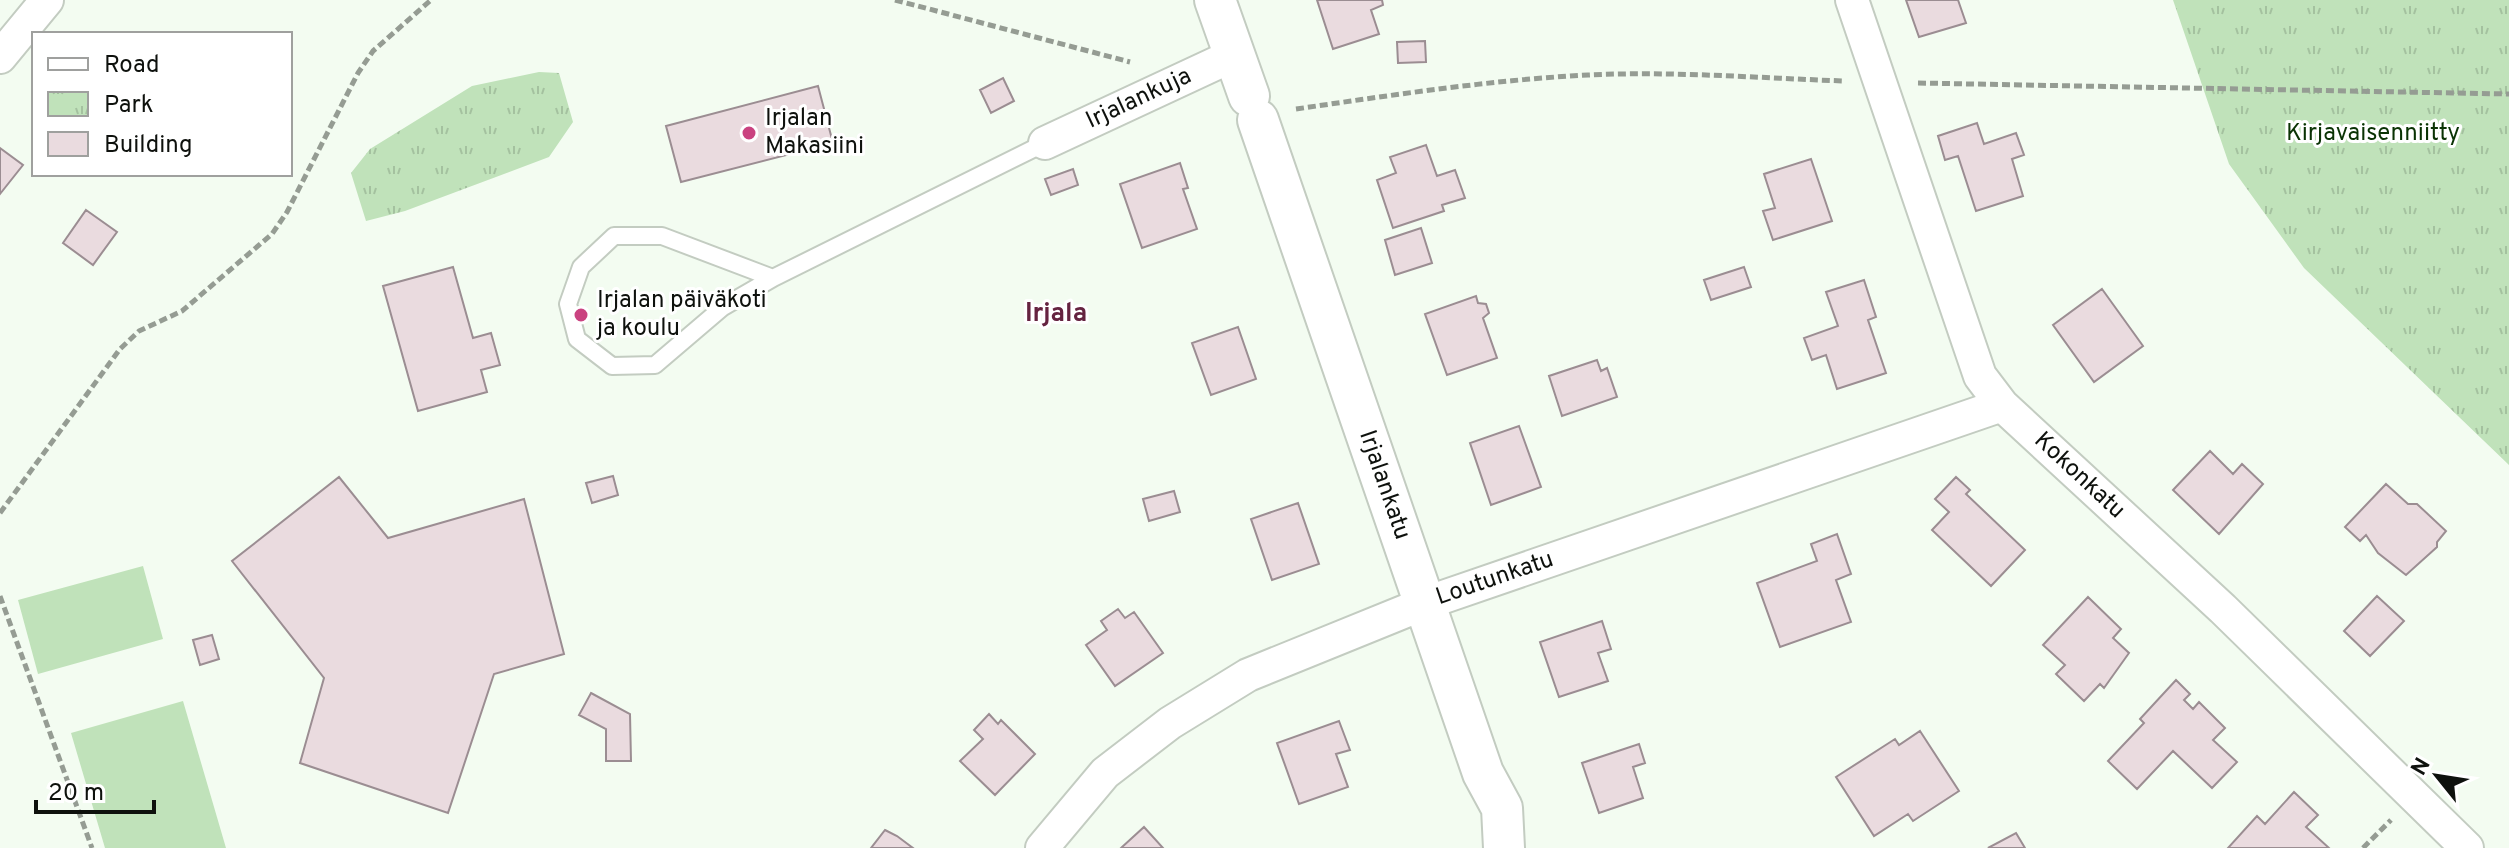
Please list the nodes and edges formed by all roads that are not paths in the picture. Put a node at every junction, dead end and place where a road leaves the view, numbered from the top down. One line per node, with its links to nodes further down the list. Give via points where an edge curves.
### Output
1 (47, 0): 5 (street)
2 (1215, 0): 4 (street, Irjalankatu)
3 (1852, 0): 8 (street, Kokonkatu, via 1980,376)
4 (1234, 55): 6 (street, Irjalankuja); 9 (street, Irjalankatu)
5 (0, 57)
6 (1045, 143): 7 (lane)
7 (773, 278): 7 (lane, via 662,236 614,236 581,267 568,304 577,339 612,366 655,365 723,307)
8 (2002, 405): 9 (street, Loutunkatu); 12 (street, Kokonkatu, via 2223,609)
9 (1423, 604): 10 (street, Loutunkatu, via 1248,675 1170,723 1105,773); 11 (street, Irjalankatu, via 1483,773 1502,808)
10 (1042, 848)
11 (1504, 848)
12 (2467, 848)

